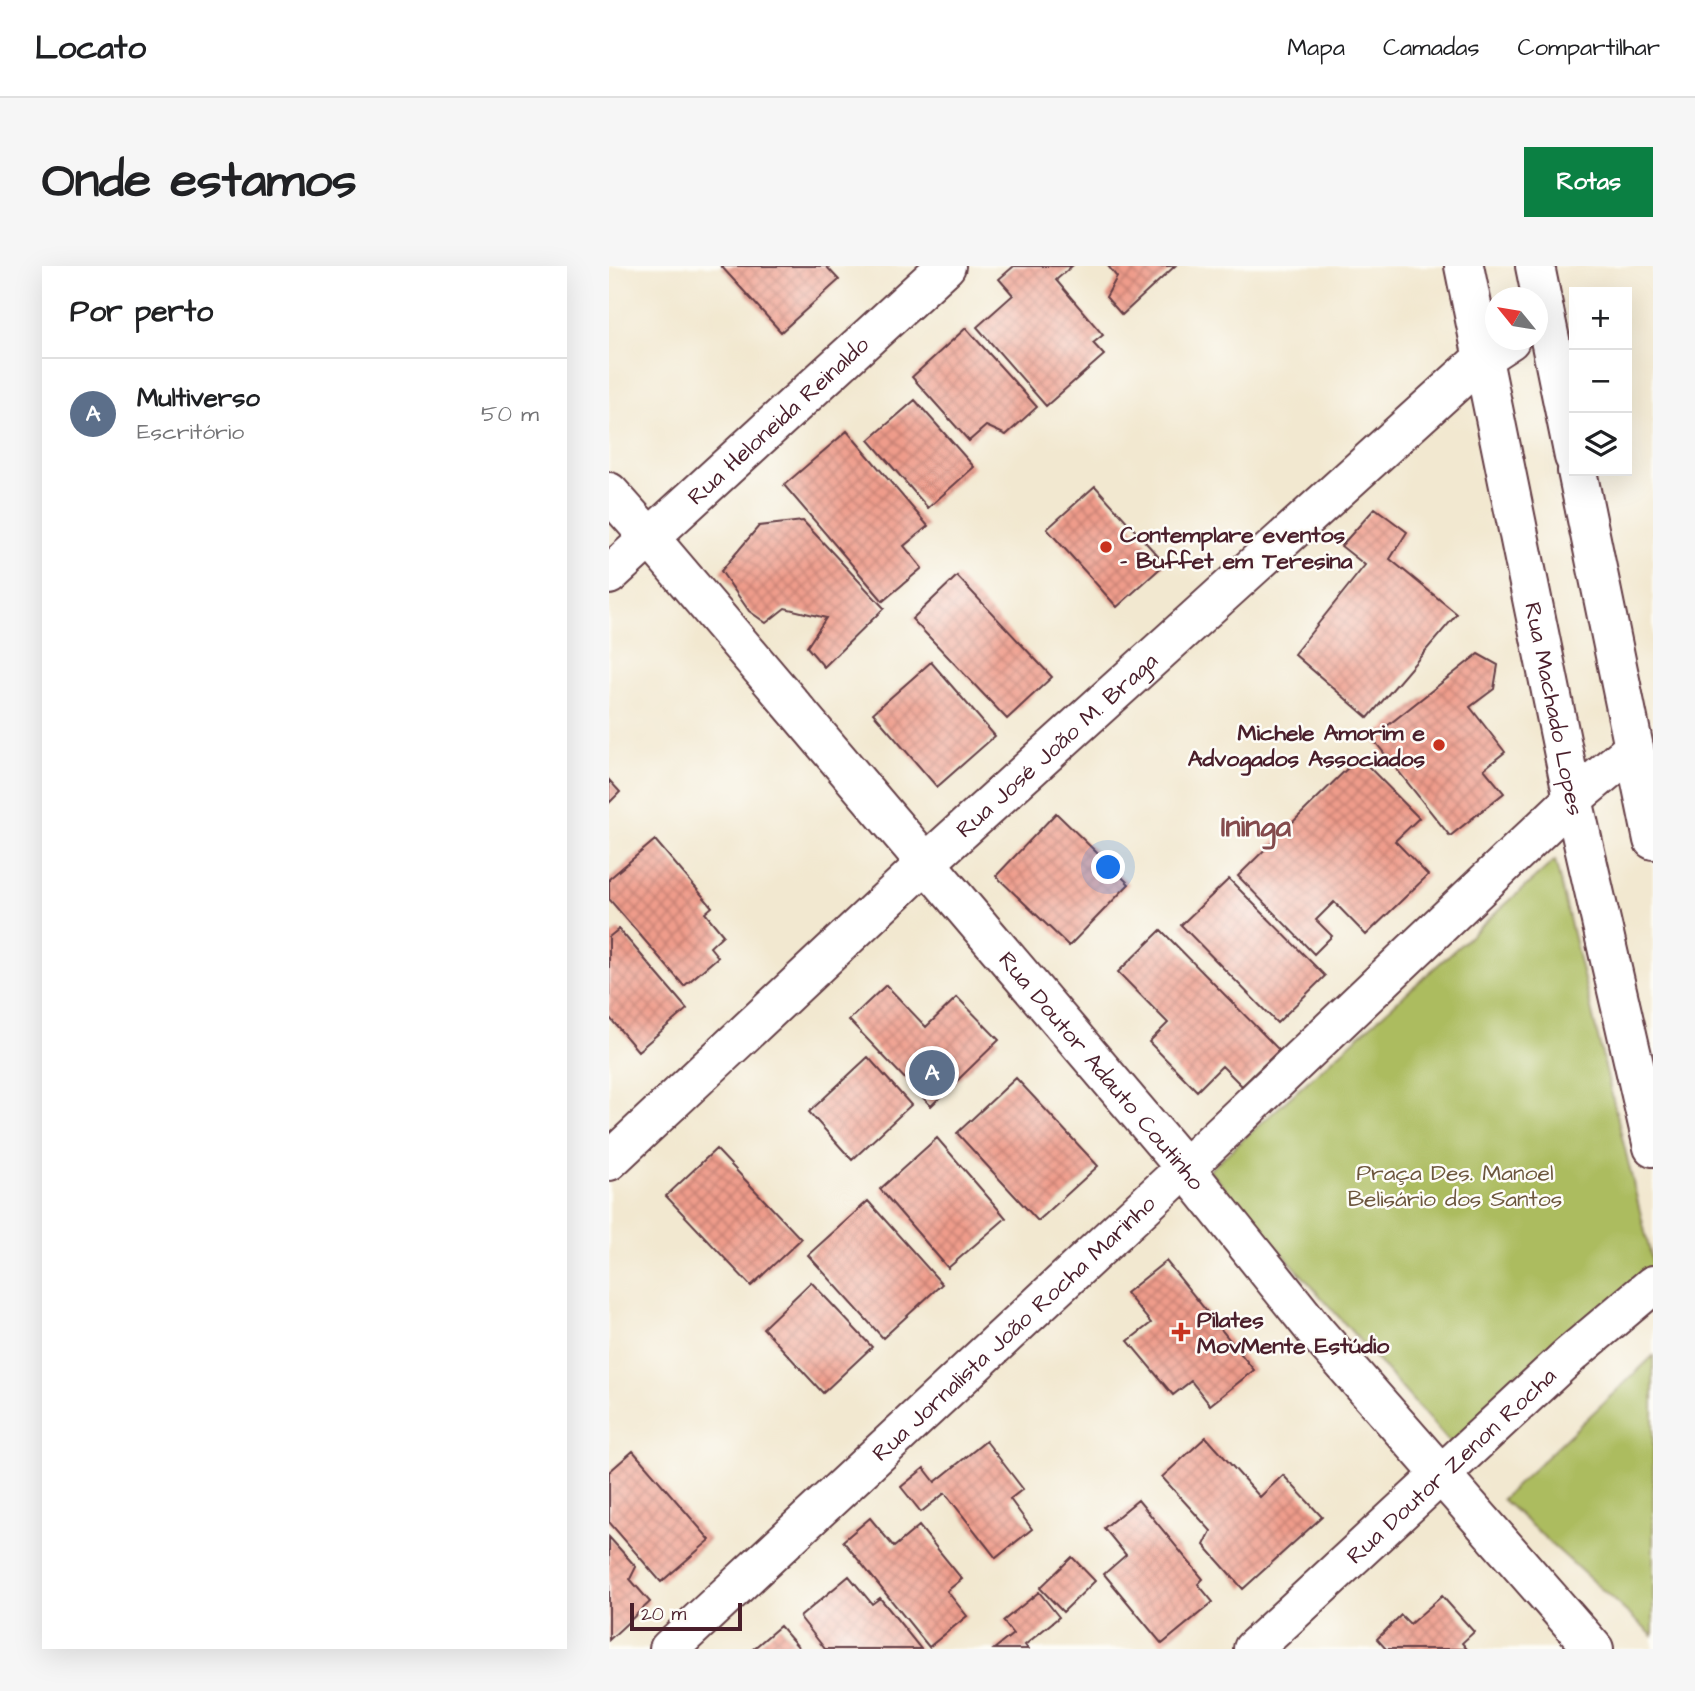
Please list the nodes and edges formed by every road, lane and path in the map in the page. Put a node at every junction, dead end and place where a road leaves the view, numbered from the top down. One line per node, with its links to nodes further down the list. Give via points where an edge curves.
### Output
1 (946, 266): 12 (street, Rua Heloneida Reinaldo)
2 (1464, 266): 5 (street, Rua Machado Lopes)
3 (1535, 266): 4 (street)
4 (1537, 287)
5 (1485, 318)
6 (1548, 347): 9 (street)
7 (1495, 350): 17 (street, Rua José João M. Braga)
8 (1497, 350): 15 (street, Rua Machado Lopes)
9 (1569, 436)
10 (1578, 476): 14 (street)
11 (609, 492): 12 (street, Rua Doutor Adauto Coutinho)
12 (650, 538): 13 (street, Rua Heloneida Reinaldo); 17 (street, Rua Doutor Adauto Coutinho)
13 (609, 575)
14 (1634, 748): 15 (street, Rua Jornalista João Rocha Marinho); 16 (street)
15 (1573, 799): 18 (street, Rua Machado Lopes); 20 (street, Rua Jornalista João Rocha Marinho)
16 (1653, 839)
17 (925, 864): 19 (street, Rua José João M. Braga); 20 (street, Rua Doutor Adauto Coutinho)
18 (1653, 1147)
19 (609, 1161)
20 (1185, 1168): 22 (street, Rua Doutor Adauto Coutinho, via 1317,1333); 23 (street, Rua Jornalista João Rocha Marinho)
21 (1653, 1285): 22 (street, Rua Doutor Zenon Rocha)
22 (1442, 1474): 24 (street, Rua Doutor Zenon Rocha); 25 (street, Rua Doutor Adauto Coutinho)
23 (669, 1649)
24 (1253, 1649)
25 (1594, 1649)

